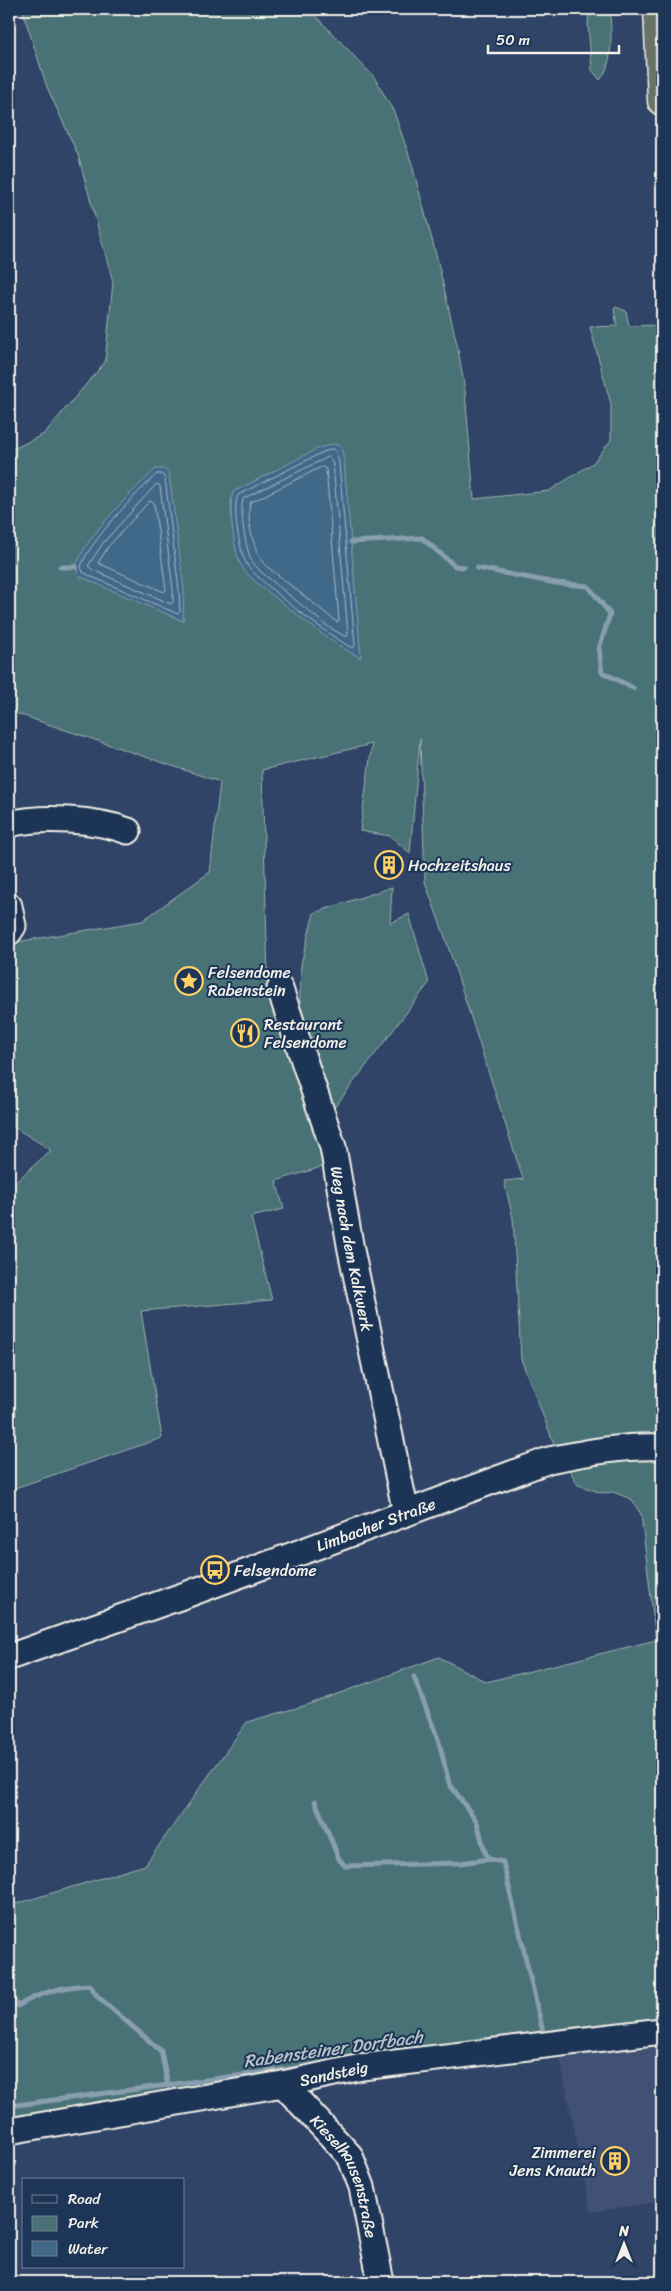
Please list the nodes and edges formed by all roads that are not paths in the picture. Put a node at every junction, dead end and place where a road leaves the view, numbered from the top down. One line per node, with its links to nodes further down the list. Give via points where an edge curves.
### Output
1 (658, 9): 2 (highway)
2 (662, 100)
3 (9, 824): 4 (street, via 25,820 75,821 112,825)
4 (128, 831)
5 (9, 906): 6 (street, via 13,926)
6 (9, 932)
7 (280, 989): 9 (street, Weg nach dem Kalkwerk, via 334,1147 351,1250)
8 (655, 1447): 9 (street, Limbacher Straße, via 549,1460)
9 (406, 1513): 10 (street, Limbacher Straße)
10 (9, 1658)
11 (662, 2031): 12 (street, Sandsteig, via 362,2067)
12 (283, 2084): 13 (street, Sandsteig); 14 (street, Kieselhausenstraße, via 350,2156 362,2187)
13 (9, 2131)
14 (381, 2282)

